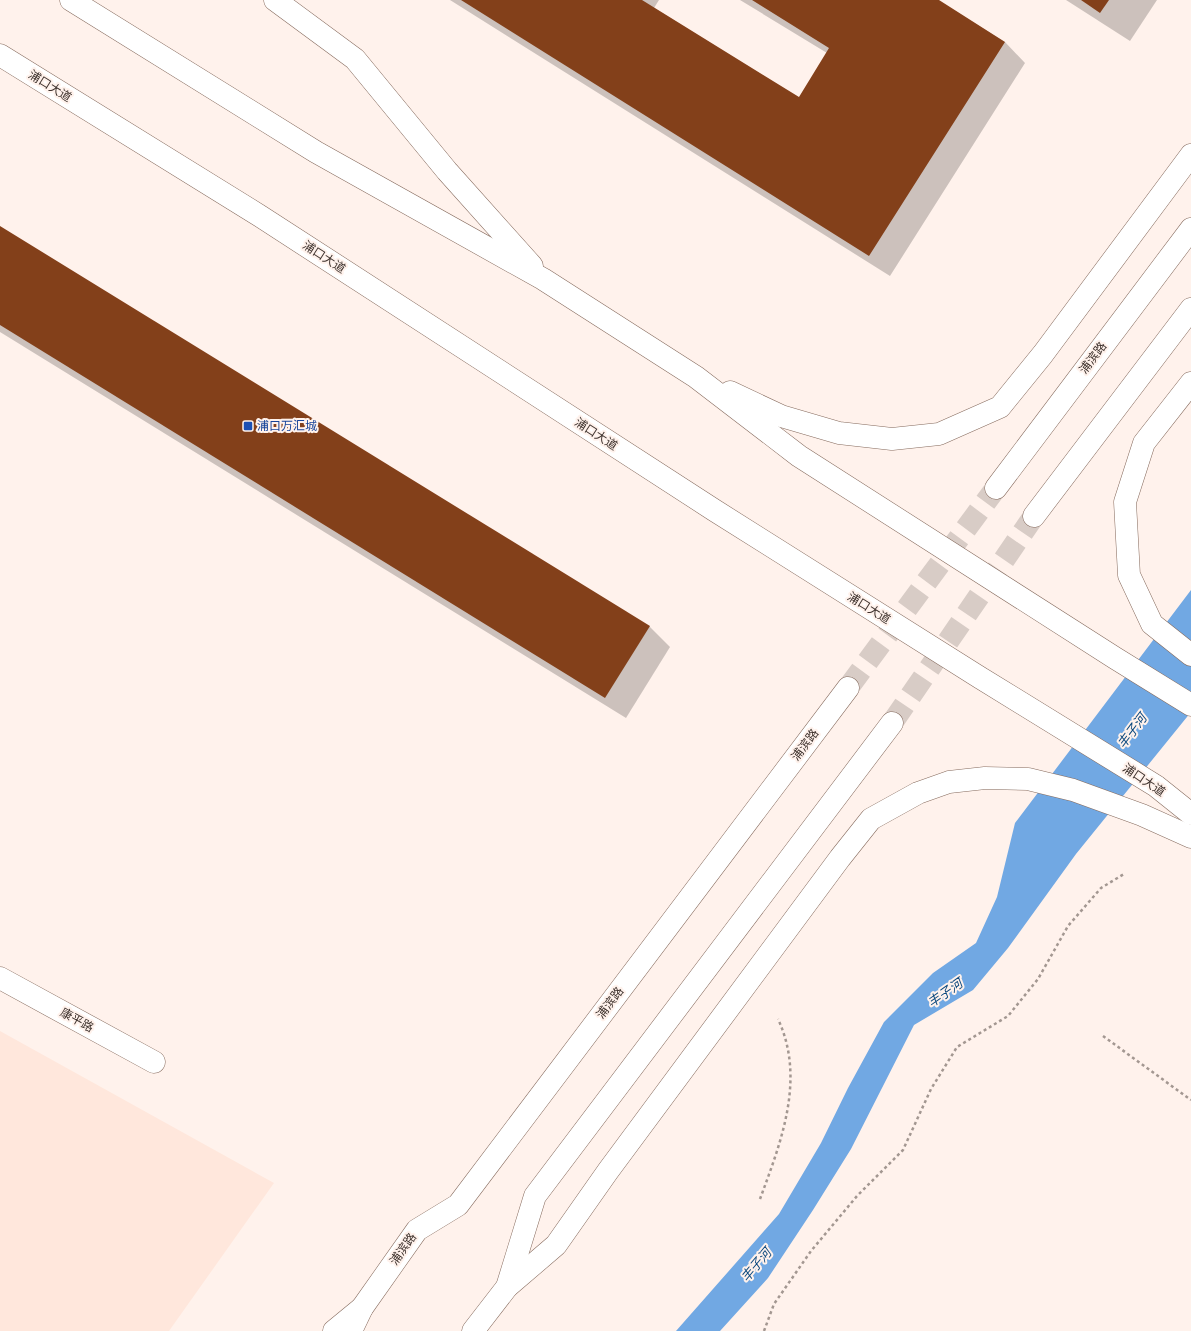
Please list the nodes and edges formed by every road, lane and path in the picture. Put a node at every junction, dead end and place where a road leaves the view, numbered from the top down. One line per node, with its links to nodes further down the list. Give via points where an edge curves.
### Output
1 (71, 0): 6 (main road, via 316,152)
2 (275, 0): 6 (main road, via 355,59 448,171)
3 (0, 55): 16 (main road, 浦口大道, via 260,216 714,510 1156,786)
4 (1191, 155): 8 (main road, via 1000,408 939,434 892,439 839,433 781,416)
5 (1191, 229): 10 (main road, 浦滨路)
6 (544, 279): 8 (main road)
7 (1191, 308): 11 (main road)
8 (696, 377): 14 (main road, via 799,456)
9 (1191, 382): 12 (main road, via 1144,443 1125,502 1129,575 1152,624)
10 (996, 488)
11 (1034, 516)
12 (1191, 655)
13 (848, 688): 26 (main road, 浦滨路, via 458,1204 417,1230)
14 (1191, 705)
15 (892, 723): 25 (main road, via 535,1196)
16 (1191, 814)
17 (1191, 837): 25 (main road, via 1142,815 1072,790 1028,778 985,778 949,782 918,793 871,819 617,1158 556,1245)
18 (1124, 874): 30 (path, via 1101,888 1068,926 1038,979 1008,1016 957,1047 931,1089 903,1150 857,1196 811,1251 774,1304)
19 (0, 978): 22 (main road, 康平路)
20 (778, 1019): 24 (path, via 784,1032 791,1071 789,1110)
21 (1104, 1036): 23 (path)
22 (154, 1062)
23 (1191, 1100)
24 (760, 1199)
25 (507, 1287): 29 (main road)
26 (362, 1308): 27 (main road, 浦滨路); 28 (main road, 浦滨路)
27 (334, 1331)
28 (352, 1331)
29 (473, 1331)
30 (764, 1331)

